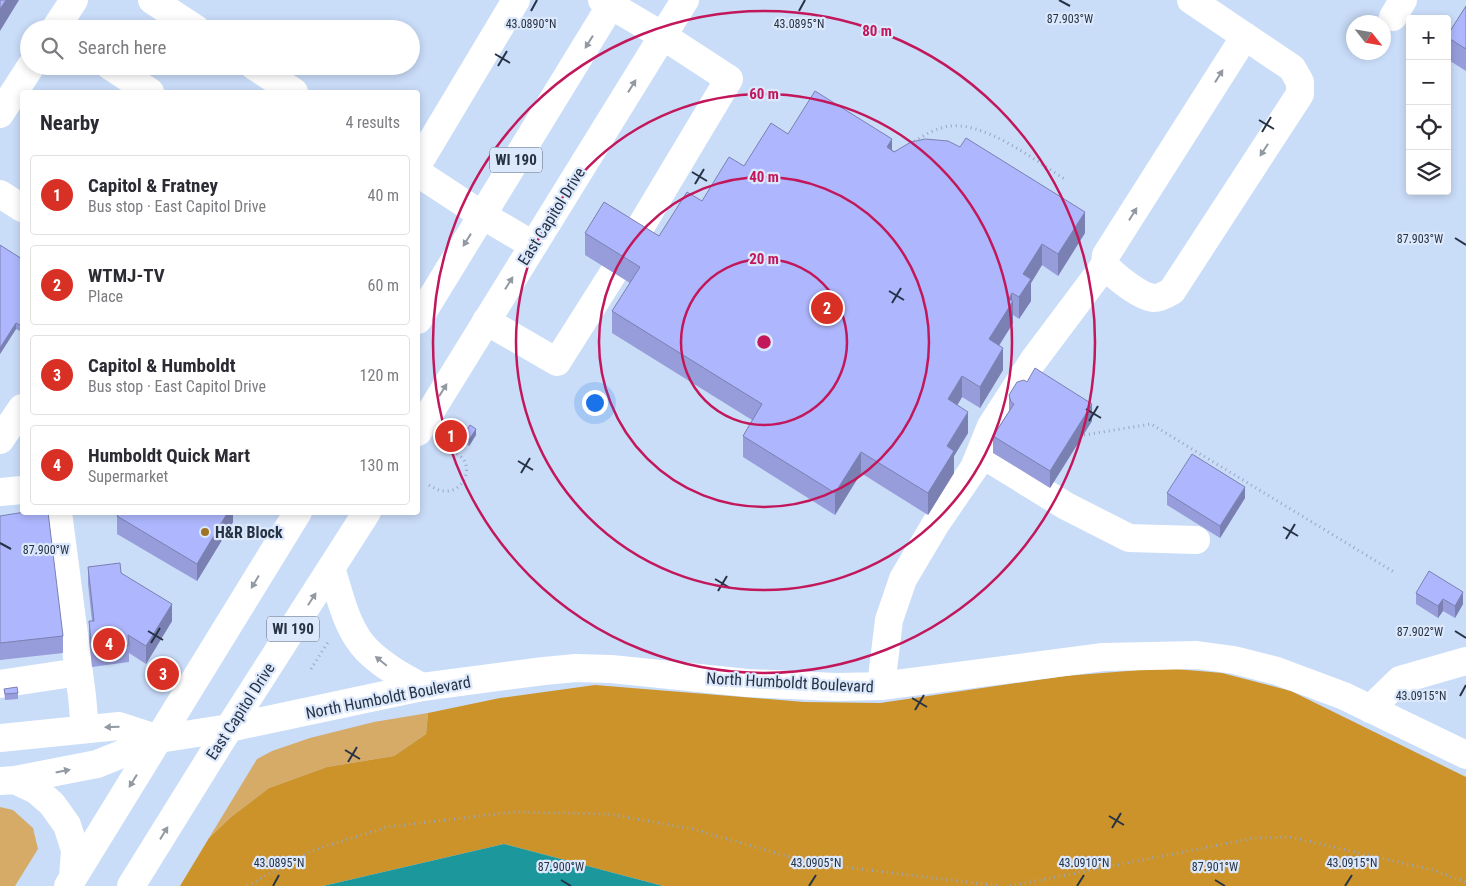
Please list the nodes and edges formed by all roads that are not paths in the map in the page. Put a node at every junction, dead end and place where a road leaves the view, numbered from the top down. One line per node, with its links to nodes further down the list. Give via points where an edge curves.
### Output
1 (74, 0): 7 (main road)
2 (152, 0): 8 (main road)
3 (516, 0): 17 (main road)
4 (685, 0): 9 (main road, East Capitol Drive)
5 (1191, 0): 10 (main road)
6 (609, 2): 9 (main road); 21 (main road, WI 190, one-way to 21)
7 (61, 20)
8 (182, 20)
9 (663, 36): 22 (main road, via 729,79); 23 (main road, East Capitol Drive, one-way to 9)
10 (1245, 36): 24 (main road, one-way to 10); 24 (main road, one-way to 24, via 1292,68 1300,82 1300,94 1172,291 1155,298 1143,295 1111,272)
11 (26, 75): 16 (main road)
12 (124, 75): 14 (main road)
13 (267, 75): 15 (main road)
14 (147, 90)
15 (289, 90)
16 (12, 101)
17 (420, 161)
18 (420, 173): 21 (main road)
19 (0, 194): 20 (main road)
20 (20, 207)
21 (482, 215): 23 (main road); 26 (main road, WI 190, one-way to 26)
22 (632, 241)
23 (533, 245): 27 (main road, East Capitol Drive, one-way to 23)
24 (1106, 260): 31 (main road, via 1033,361 991,426)
25 (614, 272): 27 (main road, via 556,362)
26 (420, 317)
27 (486, 321): 29 (main road, East Capitol Drive, one-way to 27)
28 (20, 411): 30 (main road)
29 (420, 429)
30 (0, 440)
31 (980, 453): 37 (main road, via 1066,506 1129,538); 42 (main road, via 974,468 903,579 889,620)
32 (20, 490): 33 (main road)
33 (0, 492)
34 (58, 515): 40 (main road)
35 (365, 515): 38 (main road, East Capitol Drive / WI 190)
36 (289, 516): 48 (main road, one-way to 48)
37 (1196, 540)
38 (332, 568): 43 (main road, one-way to 38, via 385,665 366,649 353,630); 45 (main road, East Capitol Drive / WI 190, one-way to 38)
39 (1466, 661): 44 (main road, via 1400,680)
40 (79, 672): 41 (main road); 46 (main road)
41 (0, 684)
42 (881, 686): 43 (main road, North Humboldt Boulevard, via 748,682 576,668); 44 (main road, North Humboldt Boulevard, via 1103,657 1197,655 1277,671)
43 (422, 687): 45 (main road, North Humboldt Boulevard)
44 (1370, 708): 49 (main road, North Humboldt Boulevard)
45 (229, 728): 48 (main road, North Humboldt Boulevard); 51 (main road, East Capitol Drive / WI 190, one-way to 45)
46 (85, 729): 47 (main road, North Humboldt Boulevard); 48 (main road, North Humboldt Boulevard, one-way to 46, via 119,726)
47 (0, 738)
48 (159, 739): 50 (main road, North Humboldt Boulevard, one-way to 48, via 97,764); 52 (main road, one-way to 52)
49 (1466, 755)
50 (8, 780): 52 (main road, via 36,790 52,804 67,825 75,850)
51 (135, 880)
52 (70, 882)

